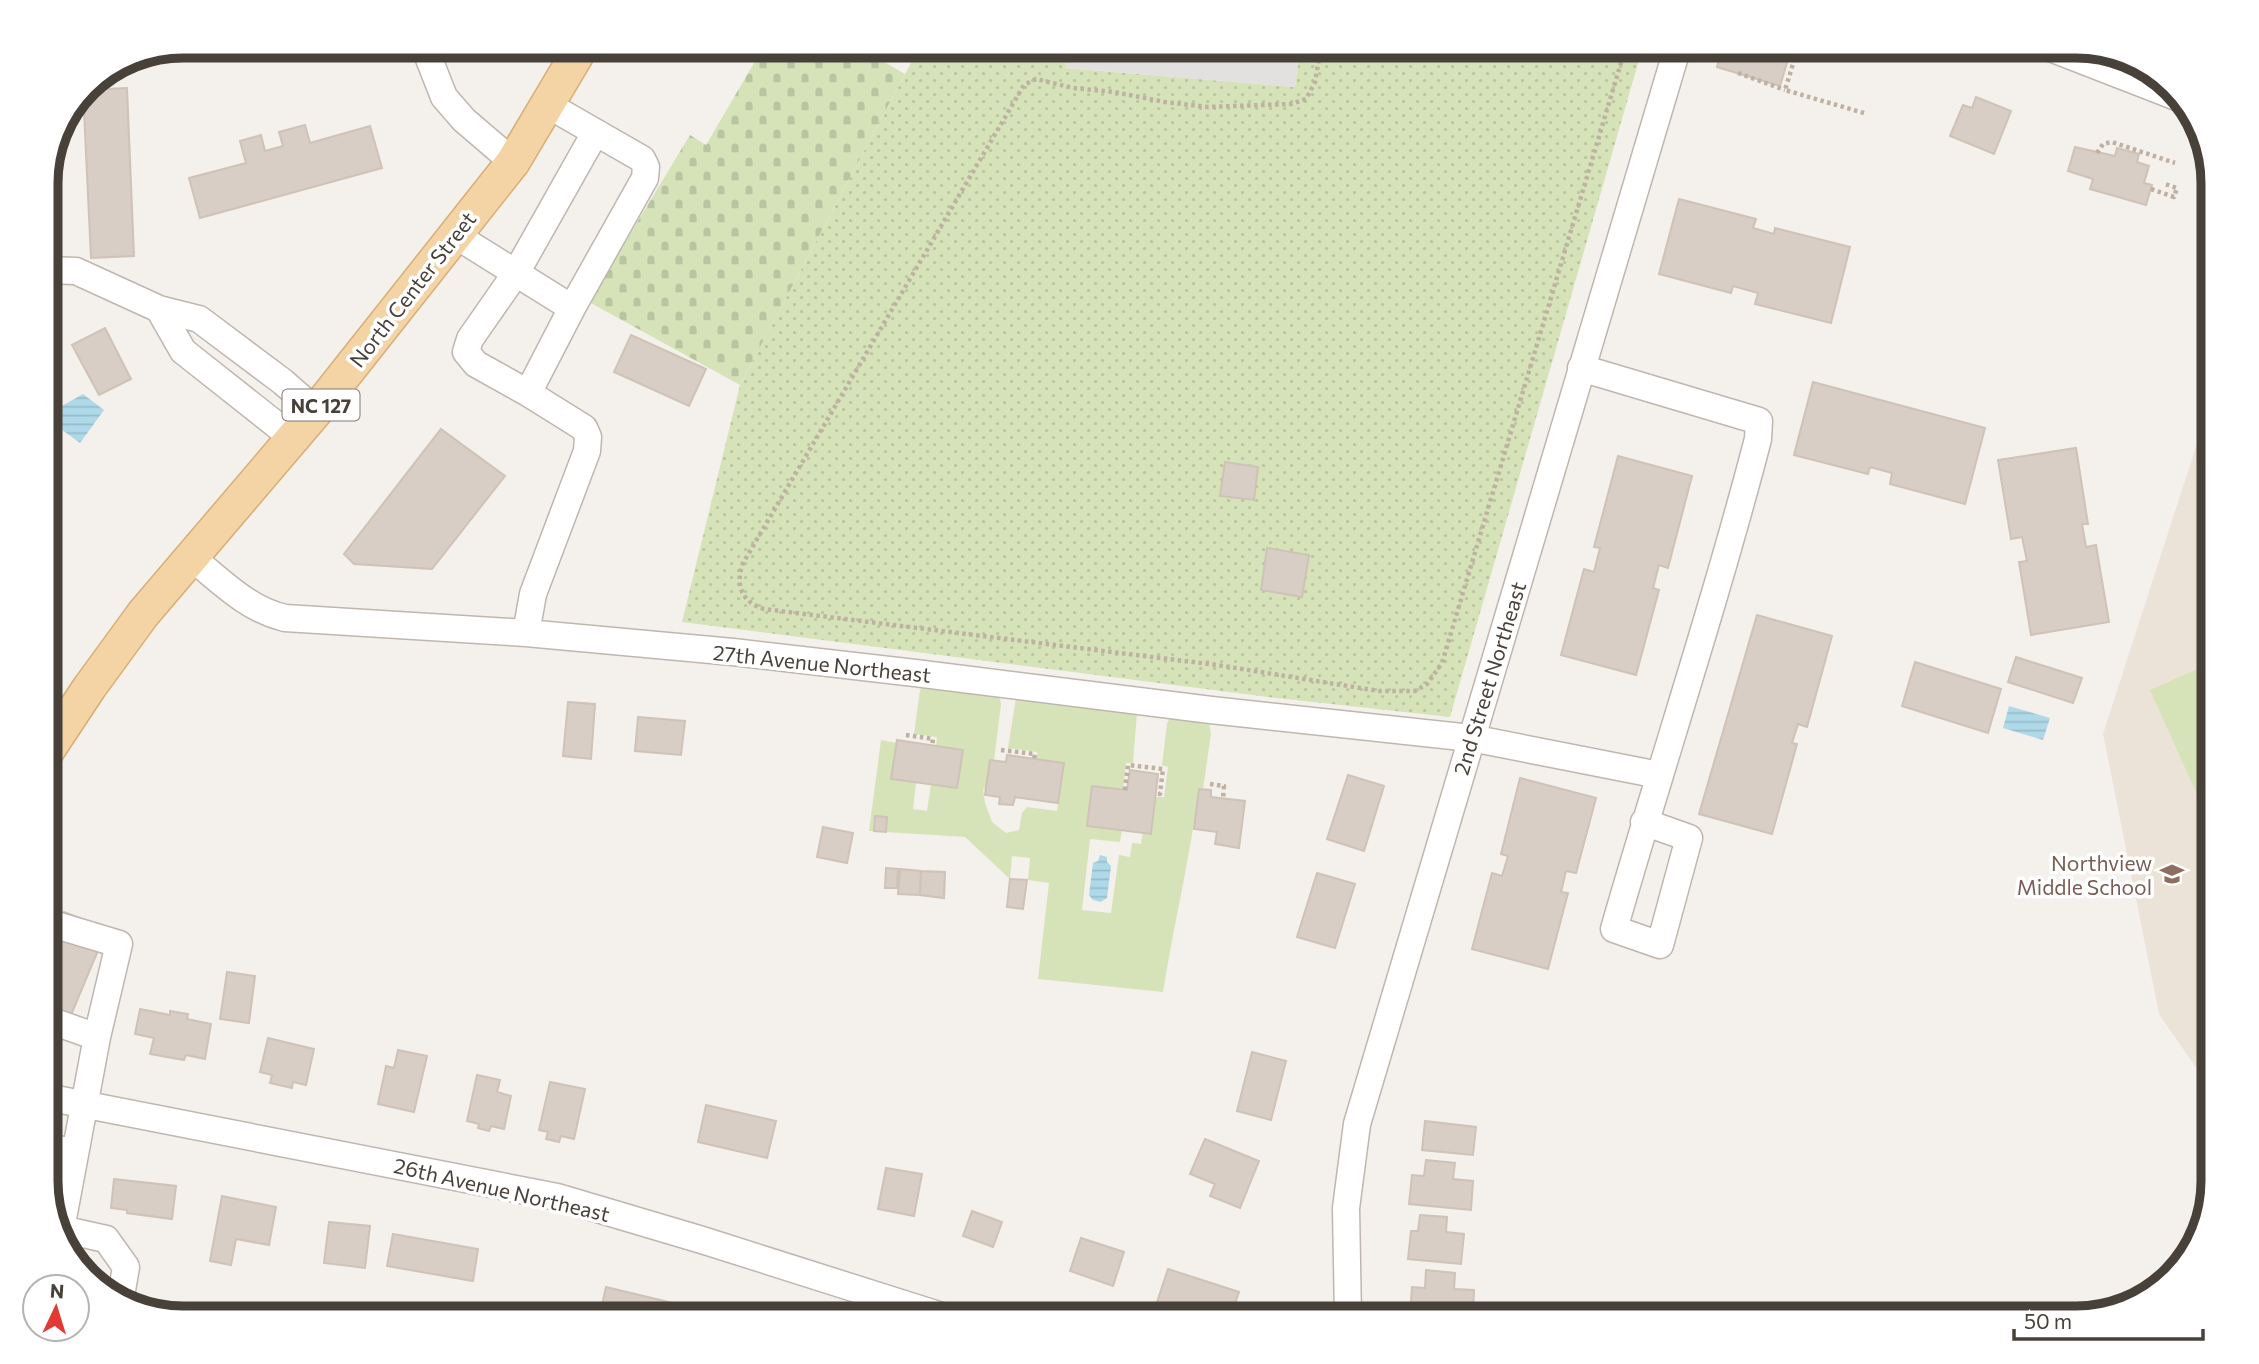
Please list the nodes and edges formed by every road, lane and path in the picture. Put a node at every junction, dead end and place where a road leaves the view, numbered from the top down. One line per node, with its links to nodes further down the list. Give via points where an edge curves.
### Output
1 (429, 58): 15 (street, via 444,97)
2 (575, 58): 11 (main road, North Center Street / NC 127)
3 (1319, 58): 4 (path, via 1306,99 1291,104 1208,107 1036,79 1024,85 743,563 739,586 747,601 764,608 1217,665 1379,691 1415,691 1427,684 1442,663)
4 (1622, 58)
5 (1674, 58): 26 (street, 2nd Street Northeast)
6 (1793, 58): 9 (path)
7 (2076, 58): 10 (street)
8 (1738, 73): 9 (path)
9 (1785, 90): 12 (path)
10 (2161, 91)
11 (548, 105): 13 (street); 15 (main road, North Center Street / NC 127)
12 (1864, 113)
13 (595, 133): 21 (street); 22 (street, via 642,159 645,178)
14 (2097, 153): 16 (path, via 2109,142)
15 (513, 162): 19 (main road, North Center Street / NC 127)
16 (2175, 163)
17 (2165, 184): 18 (path, via 2176,188 2174,197)
18 (2151, 189)
19 (455, 235): 21 (street); 28 (main road, North Center Street / NC 127)
20 (58, 270): 23 (street, via 76,271)
21 (516, 273): 22 (street); 27 (street, via 470,339 466,352 476,363)
22 (572, 308): 27 (street)
23 (159, 309): 24 (street); 25 (street)
24 (199, 319): 25 (street); 28 (street)
25 (183, 351): 29 (street)
26 (1581, 368): 34 (street, 2nd Street Northeast); 38 (street, via 1759,421 1742,500)
27 (528, 393): 31 (street, via 584,428 588,437 587,452 534,594)
28 (316, 411): 29 (main road, North Center Street / NC 127)
29 (293, 438): 30 (main road, North Center Street / NC 127)
30 (191, 557): 31 (street, 27th Avenue Northeast, via 248,604 285,618); 33 (main road, North Center Street / NC 127, via 117,650)
31 (526, 633): 34 (street, 27th Avenue Northeast, via 759,655)
32 (906, 735): 35 (path, via 933,738)
33 (58, 736)
34 (1471, 738): 38 (street, 27th Avenue Northeast); 55 (street, 2nd Street Northeast, via 1356,1124 1346,1208)
35 (933, 745)
36 (1001, 750): 37 (path, via 1035,754)
37 (1034, 759)
38 (1659, 775): 43 (street)
39 (1210, 785): 42 (path, via 1224,786)
40 (1125, 790): 41 (path, via 1128,765 1163,769 1160,794)
41 (1156, 793)
42 (1223, 799)
43 (1644, 822)
44 (58, 926): 46 (street, via 119,944)
45 (58, 1023): 46 (street)
46 (97, 1037): 48 (street)
47 (58, 1100): 48 (street, 26th Avenue Northeast)
48 (83, 1105): 50 (street); 54 (street, 26th Avenue Northeast, via 557,1198)
49 (58, 1149): 50 (street)
50 (75, 1152): 51 (street)
51 (61, 1207)
52 (64, 1220): 53 (street, via 106,1239 126,1267)
53 (122, 1291)
54 (910, 1306)
55 (1348, 1306)

